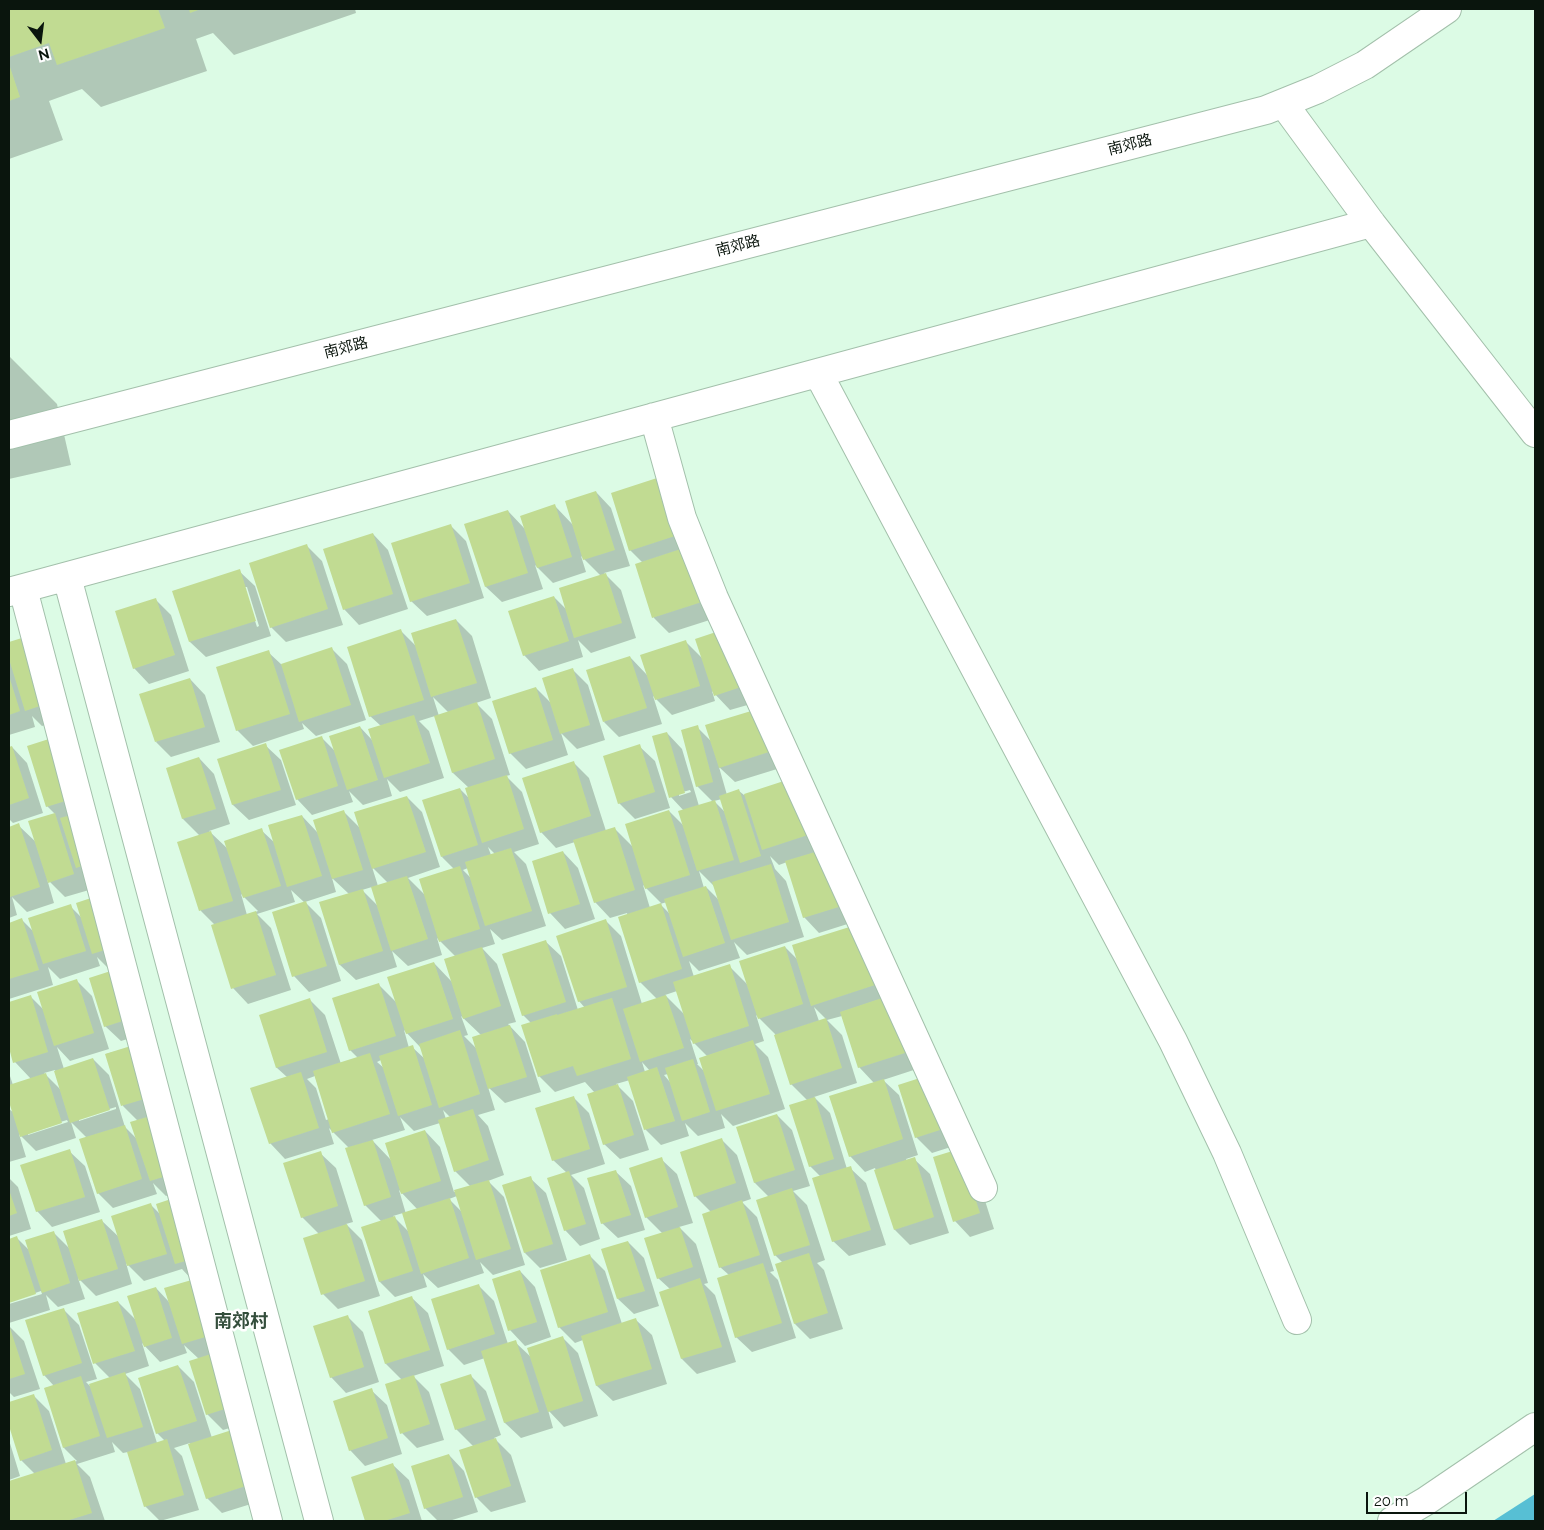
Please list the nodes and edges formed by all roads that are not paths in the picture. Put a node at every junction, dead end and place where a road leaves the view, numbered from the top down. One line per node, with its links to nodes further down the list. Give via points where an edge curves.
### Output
1 (1447, 9): 2 (street, 南郊路, via 1365,65 1318,90)
2 (1283, 103): 3 (street); 7 (street, 南郊路)
3 (1370, 223): 4 (street); 6 (street)
4 (818, 373): 5 (street); 11 (street, via 1173,1041 1227,1153)
5 (654, 417): 8 (street); 10 (street, via 682,518 714,598)
6 (1535, 433)
7 (9, 435)
8 (67, 577): 9 (street); 14 (street)
9 (16, 590): 13 (street)
10 (983, 1188)
11 (1297, 1320)
12 (1535, 1428): 15 (street)
13 (268, 1521)
14 (319, 1521)
15 (1392, 1521)

